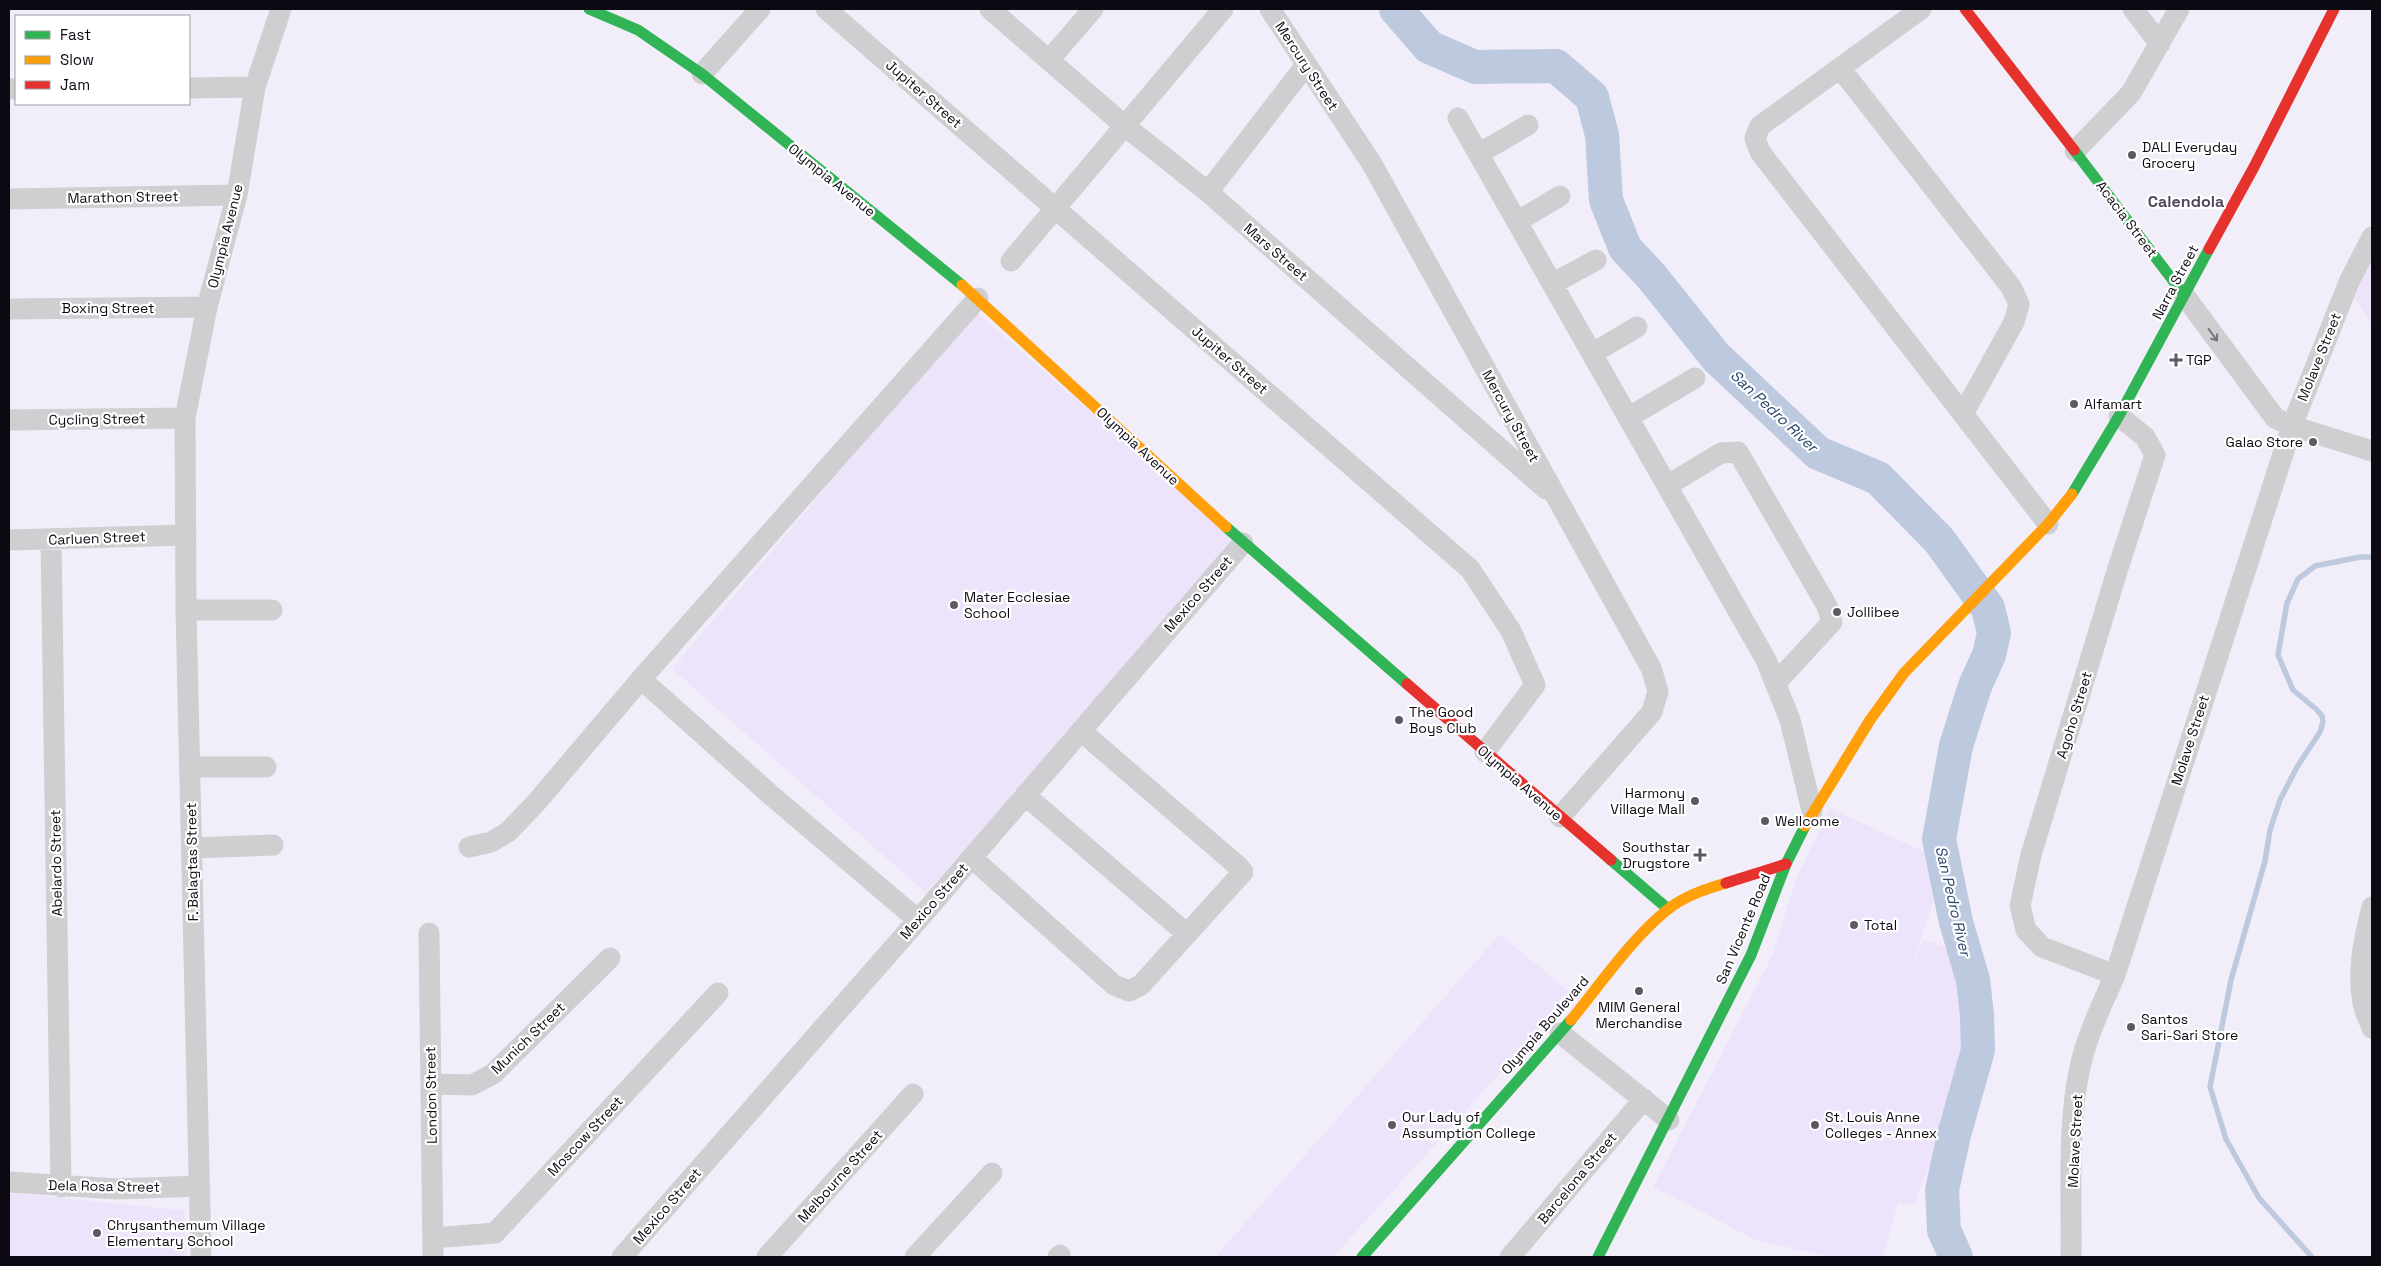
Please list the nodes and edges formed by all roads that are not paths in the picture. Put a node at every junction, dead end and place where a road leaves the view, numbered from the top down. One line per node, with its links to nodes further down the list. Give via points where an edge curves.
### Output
1 (281, 9): 19 (street, Olympia Avenue)
2 (588, 9): 18 (main road, Olympia Avenue, via 638,30)
3 (760, 9): 18 (street)
4 (826, 9): 30 (street, Jupiter Street)
5 (990, 9): 15 (street, Mars Street)
6 (1093, 9): 15 (street)
7 (1223, 9): 23 (street)
8 (1270, 9): 16 (street, Mercury Street)
9 (1921, 9): 17 (street)
10 (1965, 9): 24 (main road, Acacia Street)
11 (2133, 9): 14 (street)
12 (2179, 9): 14 (street)
13 (2334, 9): 36 (main road, Narra Street, via 2254,167)
14 (2160, 44): 24 (street, via 2131,93)
15 (1050, 59): 23 (street, Mars Street)
16 (1306, 65): 26 (street); 52 (street, Mercury Street, via 1372,164)
17 (1840, 68): 43 (street, via 2011,287 2019,304 2014,322); 43 (street, via 1760,126 1755,138 1760,152)
18 (702, 74): 37 (main road, Olympia Avenue)
19 (255, 87): 20 (street); 27 (street, Olympia Avenue)
20 (190, 88)
21 (1458, 118): 25 (street)
22 (1528, 125): 25 (street)
23 (1125, 126): 26 (street, Mars Street); 30 (street)
24 (2074, 151): 36 (main road, Acacia Street)
25 (1480, 153): 31 (street)
26 (1208, 192): 52 (street, Mars Street)
27 (237, 195): 29 (street, Marathon Street); 38 (street, Olympia Avenue)
28 (1560, 196): 31 (street)
29 (9, 199)
30 (1055, 208): 34 (street); 64 (street, Jupiter Street, via 1470,569 1511,631 1535,685)
31 (1518, 221): 35 (street)
32 (2372, 237): 48 (street, Molave Street, via 2349,282)
33 (1596, 260): 35 (street)
34 (1011, 262)
35 (1554, 283): 41 (street)
36 (2184, 295): 44 (main road, Narra Street); 48 (street, Acacia Street, one-way to 48, via 2262,402 2276,418)
37 (978, 298): 57 (main road, Olympia Avenue); 61 (street)
38 (208, 307): 39 (street, Boxing Street); 46 (street, Olympia Avenue)
39 (9, 308)
40 (1637, 327): 41 (street)
41 (1593, 353): 45 (street)
42 (1695, 378): 45 (street)
43 (1964, 414): 53 (street)
44 (2119, 416): 53 (main road, Narra Street, via 2074,492); 81 (street, Agoho Street, via 2145,437 2155,456 2045,809 2022,887 2020,906 2026,930 2042,947)
45 (1628, 417): 51 (street)
46 (185, 418): 47 (street, Cycling Street); 50 (street, Olympia Avenue)
47 (9, 420)
48 (2292, 426): 49 (street, Acacia Street); 81 (street, Molave Street)
49 (2372, 452)
50 (184, 466): 54 (street, F. Balagtas Street)
51 (1668, 485): 62 (street); 62 (street, via 1721,453 1738,452 1827,606 1832,622)
52 (1558, 500): 69 (street, Mercury Street, via 1651,668 1658,691 1652,712)
53 (2048, 524): 60 (main road, Narra Street)
54 (186, 535): 55 (street, Carluen Street); 58 (street, F. Balagtas Street)
55 (51, 539): 56 (street, Carluen Street); 92 (street, Abelardo Street)
56 (9, 540)
57 (1243, 543): 63 (street, Mexico Street); 64 (main road, Olympia Avenue)
58 (186, 610): 59 (street); 65 (street, F. Balagtas Street)
59 (272, 610)
60 (1944, 630): 68 (main road, San Vicente Road, via 1904,673)
61 (641, 678): 71 (street, via 508,832 491,842); 77 (street, via 772,796)
62 (1776, 683): 68 (street, via 1790,720)
63 (1081, 731): 67 (street, Mexico Street); 79 (street, via 1243,872)
64 (1485, 752): 69 (main road, Olympia Avenue)
65 (190, 767): 66 (street); 72 (street, F. Balagtas Street)
66 (266, 767)
67 (1026, 795): 73 (street, Mexico Street); 79 (street)
68 (1812, 811): 74 (main road, San Vicente Road)
69 (1560, 817): 76 (main road, Olympia Avenue)
70 (273, 845): 72 (street)
71 (470, 847)
72 (192, 848): 91 (street, F. Balagtas Street)
73 (972, 858): 77 (street, Mexico Street); 79 (street, via 1114,984 1129,991 1141,985)
74 (1786, 864): 76 (main road, Olympia Boulevard, via 1702,890); 88 (main road, San Vicente Road, via 1751,955)
75 (2372, 907): 83 (street, via 2364,937 2362,982 2364,1006)
76 (1668, 909): 84 (main road, Olympia Boulevard, via 1646,930)
77 (918, 920): 95 (street, Mexico Street)
78 (429, 933): 85 (street, London Street)
79 (1187, 934)
80 (610, 958): 85 (street, Munich Street, via 493,1074 472,1085)
81 (2115, 975): 101 (street, Molave Street, via 2089,1034 2080,1068 2073,1118)
82 (718, 993): 93 (street, Moscow Street, via 495,1233)
83 (2372, 1028)
84 (1560, 1033): 87 (street); 98 (main road, Olympia Boulevard)
85 (431, 1084): 93 (street, London Street)
86 (913, 1094): 96 (street, Melbourne Street)
87 (1644, 1099): 88 (street); 99 (street, Barcelona Street)
88 (1669, 1120): 100 (main road, San Vicente Road)
89 (992, 1173): 97 (street)
90 (9, 1182): 92 (street, Dela Rosa Street)
91 (200, 1186): 92 (street, Dela Rosa Street); 94 (street, F. Balagtas Street)
92 (61, 1187)
93 (433, 1248)
94 (201, 1257)
95 (622, 1257)
96 (767, 1257)
97 (915, 1257)
98 (1362, 1257)
99 (1510, 1257)
100 (1598, 1257)
101 (2071, 1257)

